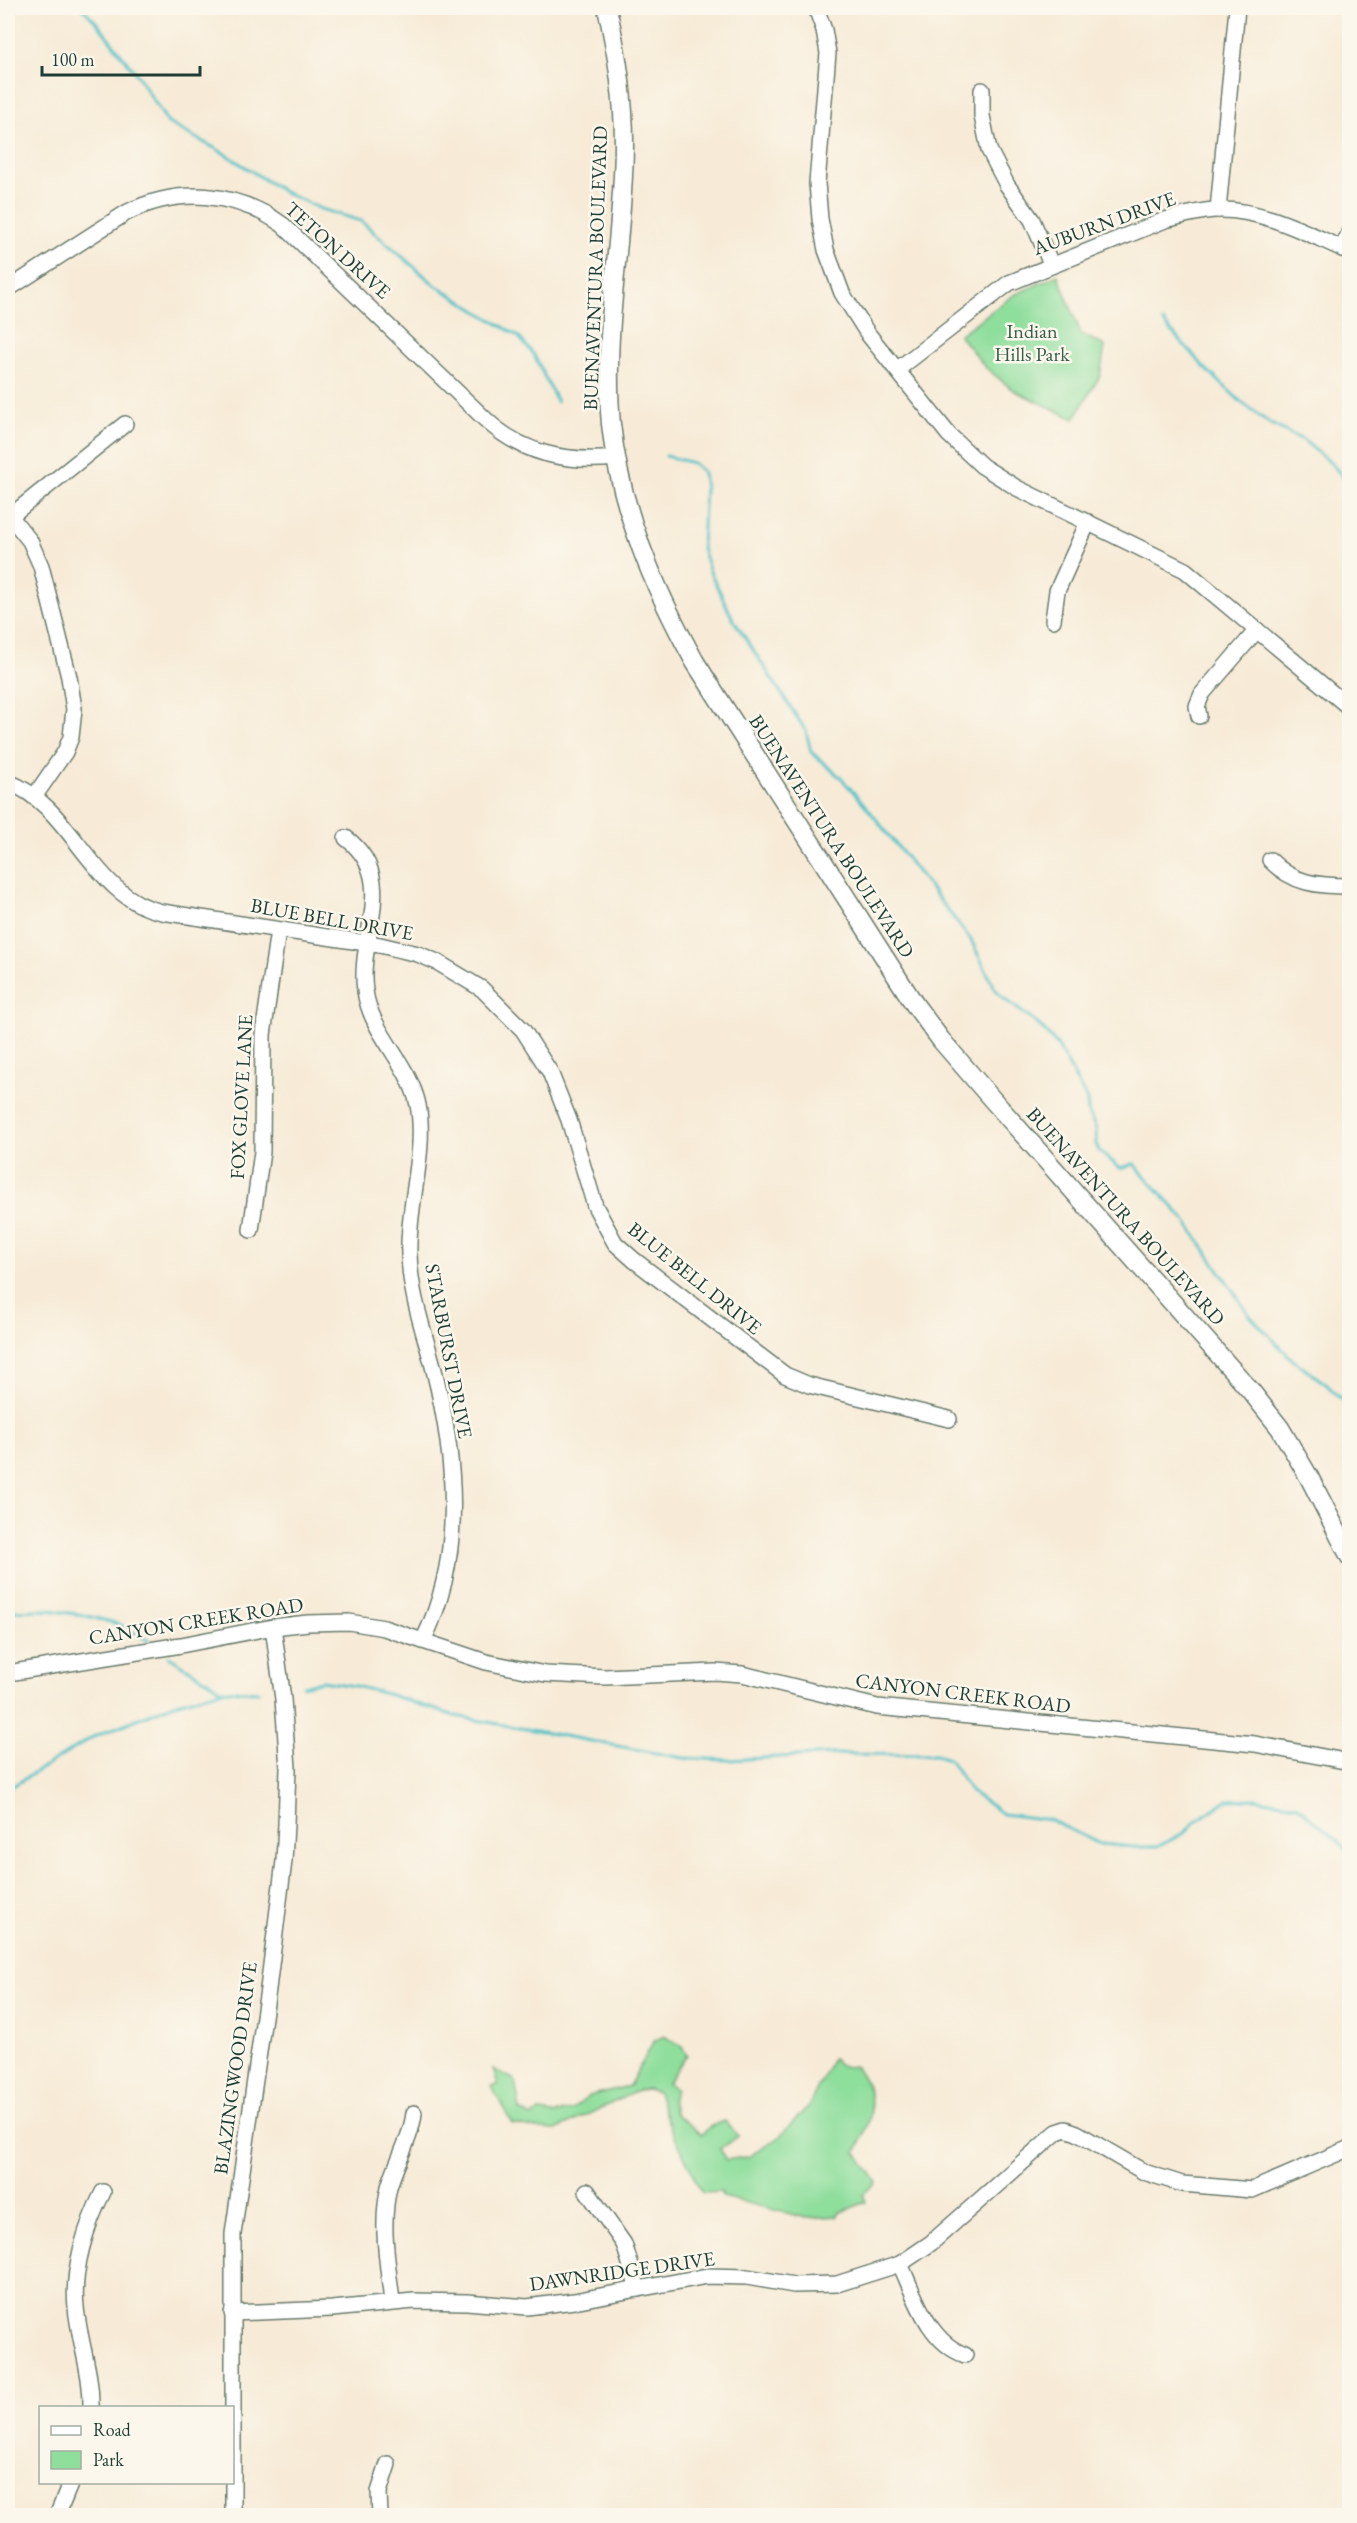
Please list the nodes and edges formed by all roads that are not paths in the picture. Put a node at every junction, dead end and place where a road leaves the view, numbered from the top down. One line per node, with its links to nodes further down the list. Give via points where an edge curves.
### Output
1 (607, 8): 12 (main road, BUENAVENTURA BOULEVARD, via 620,80 624,144 610,365)
2 (816, 8): 10 (street, via 828,53 817,183 824,243 847,303)
3 (1237, 8): 5 (street)
4 (982, 90): 8 (street, via 982,116 989,150 1032,220)
5 (1218, 210): 7 (street, AUBURN DRIVE, via 1260,216); 8 (street, AUBURN DRIVE, via 1165,220)
6 (1350, 231): 7 (street)
7 (1346, 250)
8 (1051, 264): 10 (street, AUBURN DRIVE, via 1009,283)
9 (8, 289): 12 (street, TETON DRIVE, via 143,205 184,196 233,200 283,225 509,439 558,458)
10 (898, 369): 14 (street, via 949,435 982,466 1017,488)
11 (125, 424): 13 (street)
12 (616, 458): 28 (main road, BUENAVENTURA BOULEVARD, via 645,558 695,662 915,1005 991,1098 1280,1428)
13 (9, 517): 20 (street, via 30,542 41,566 74,709 69,745)
14 (1088, 522): 15 (street, via 1057,591); 16 (street, via 1185,570)
15 (1053, 620)
16 (1257, 630): 17 (street); 18 (street, via 1202,694 1197,706)
17 (1350, 708)
18 (1199, 716)
19 (8, 783): 20 (street, BLUE BELL DRIVE)
20 (34, 797): 24 (street, BLUE BELL DRIVE, via 112,883 140,905)
21 (346, 838): 25 (street, STARBURST DRIVE, via 361,850 372,871)
22 (1270, 860): 23 (street, via 1297,880)
23 (1350, 886)
24 (278, 930): 25 (street, BLUE BELL DRIVE); 26 (street, FOX GLOVE LANE, via 263,1035 262,1152)
25 (368, 942): 27 (street, BLUE BELL DRIVE, via 417,954 446,967 482,989 519,1025 555,1082 600,1217 627,1254 785,1375); 30 (street, STARBURST DRIVE, via 364,973 367,1005 409,1077 419,1114 409,1234 411,1278 434,1372 453,1500 450,1561)
26 (251, 1230)
27 (949, 1419)
28 (1350, 1557)
29 (273, 1627): 30 (street, CANYON CREEK ROAD, via 349,1623 384,1628); 31 (street, CANYON CREEK ROAD); 40 (street, BLAZINGWOOD DRIVE, via 288,1768 285,1842 235,2215)
30 (423, 1641): 32 (street, CANYON CREEK ROAD, via 486,1662 545,1674 742,1674 877,1707 1255,1744)
31 (8, 1673)
32 (1350, 1762)
33 (414, 2113): 39 (street, via 411,2132 396,2164 386,2213)
34 (1350, 2148): 37 (street, DAWNRIDGE DRIVE, via 1252,2190 1182,2184 1135,2169 1066,2129 1057,2132 948,2229)
35 (586, 2191): 38 (street, via 624,2244)
36 (103, 2192): 42 (street, via 81,2253 76,2291)
37 (900, 2264): 38 (street, DAWNRIDGE DRIVE, via 837,2283 794,2285 747,2277 707,2276); 41 (street, via 923,2314 941,2341)
38 (638, 2289): 39 (street, DAWNRIDGE DRIVE, via 527,2307 447,2301)
39 (392, 2302): 40 (street, DAWNRIDGE DRIVE)
40 (232, 2313): 43 (street, BLAZINGWOOD DRIVE)
41 (965, 2355)
42 (91, 2406)
43 (232, 2406)
44 (388, 2464): 49 (street, via 380,2492)
45 (70, 2484): 47 (street)
46 (233, 2484): 48 (street, BLAZINGWOOD DRIVE)
47 (57, 2516)
48 (233, 2516)
49 (380, 2516)

